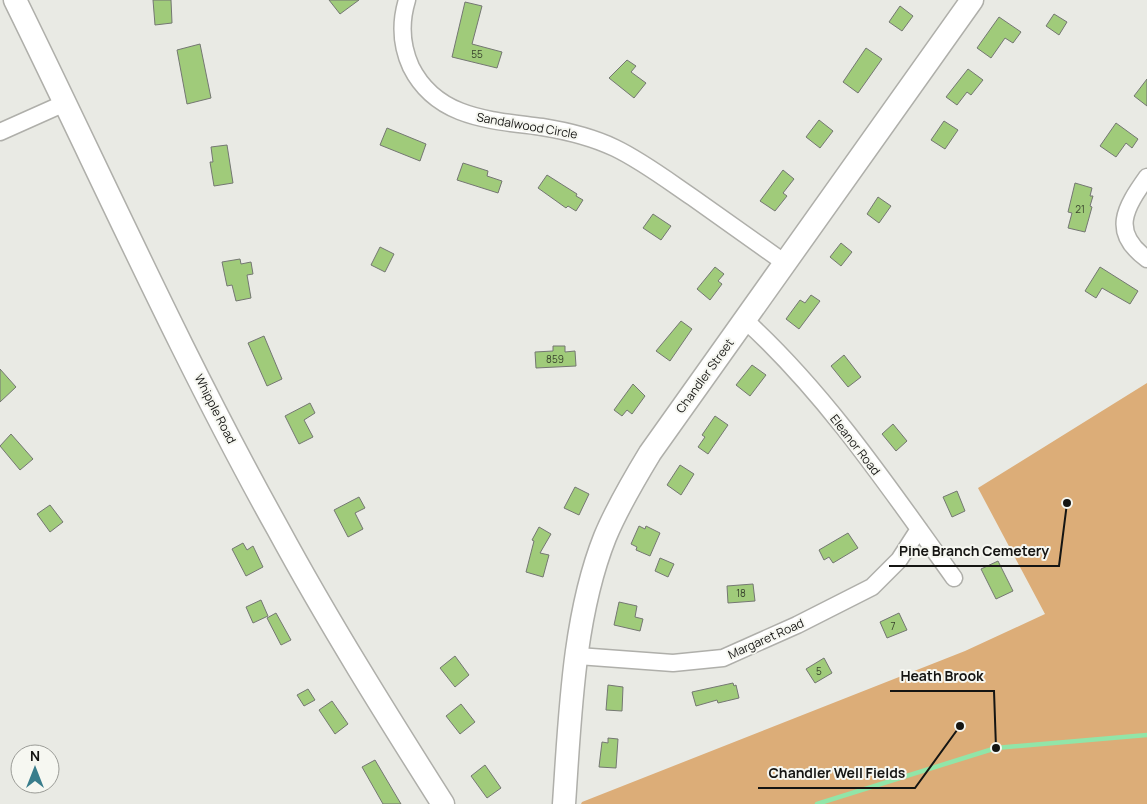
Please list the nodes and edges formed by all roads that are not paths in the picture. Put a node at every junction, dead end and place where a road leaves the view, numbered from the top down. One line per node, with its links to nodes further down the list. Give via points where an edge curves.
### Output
1 (15, 0): 4 (main road, Whipple Road)
2 (407, 0): 8 (street, Sandalwood Circle, via 402,28 406,53 426,88 445,105 484,120 575,134 615,148 650,167)
3 (972, 0): 8 (main road, Chandler Street)
4 (65, 103): 5 (street); 13 (main road, Whipple Road, via 136,253 277,529 380,705)
5 (0, 132)
6 (1147, 177): 7 (street, via 1129,206 1124,224 1127,240)
7 (1147, 259)
8 (785, 263): 9 (main road, Chandler Street)
9 (746, 321): 10 (street, Eleanor Road, via 797,371); 12 (main road, Chandler Street, via 650,453 625,495 595,569 582,620)
10 (919, 529): 11 (street, Eleanor Road); 12 (street, Margaret Road, via 898,560 872,587 723,658 673,663)
11 (954, 578)
12 (578, 656): 14 (main road, Chandler Street)
13 (443, 804)
14 (564, 804)

